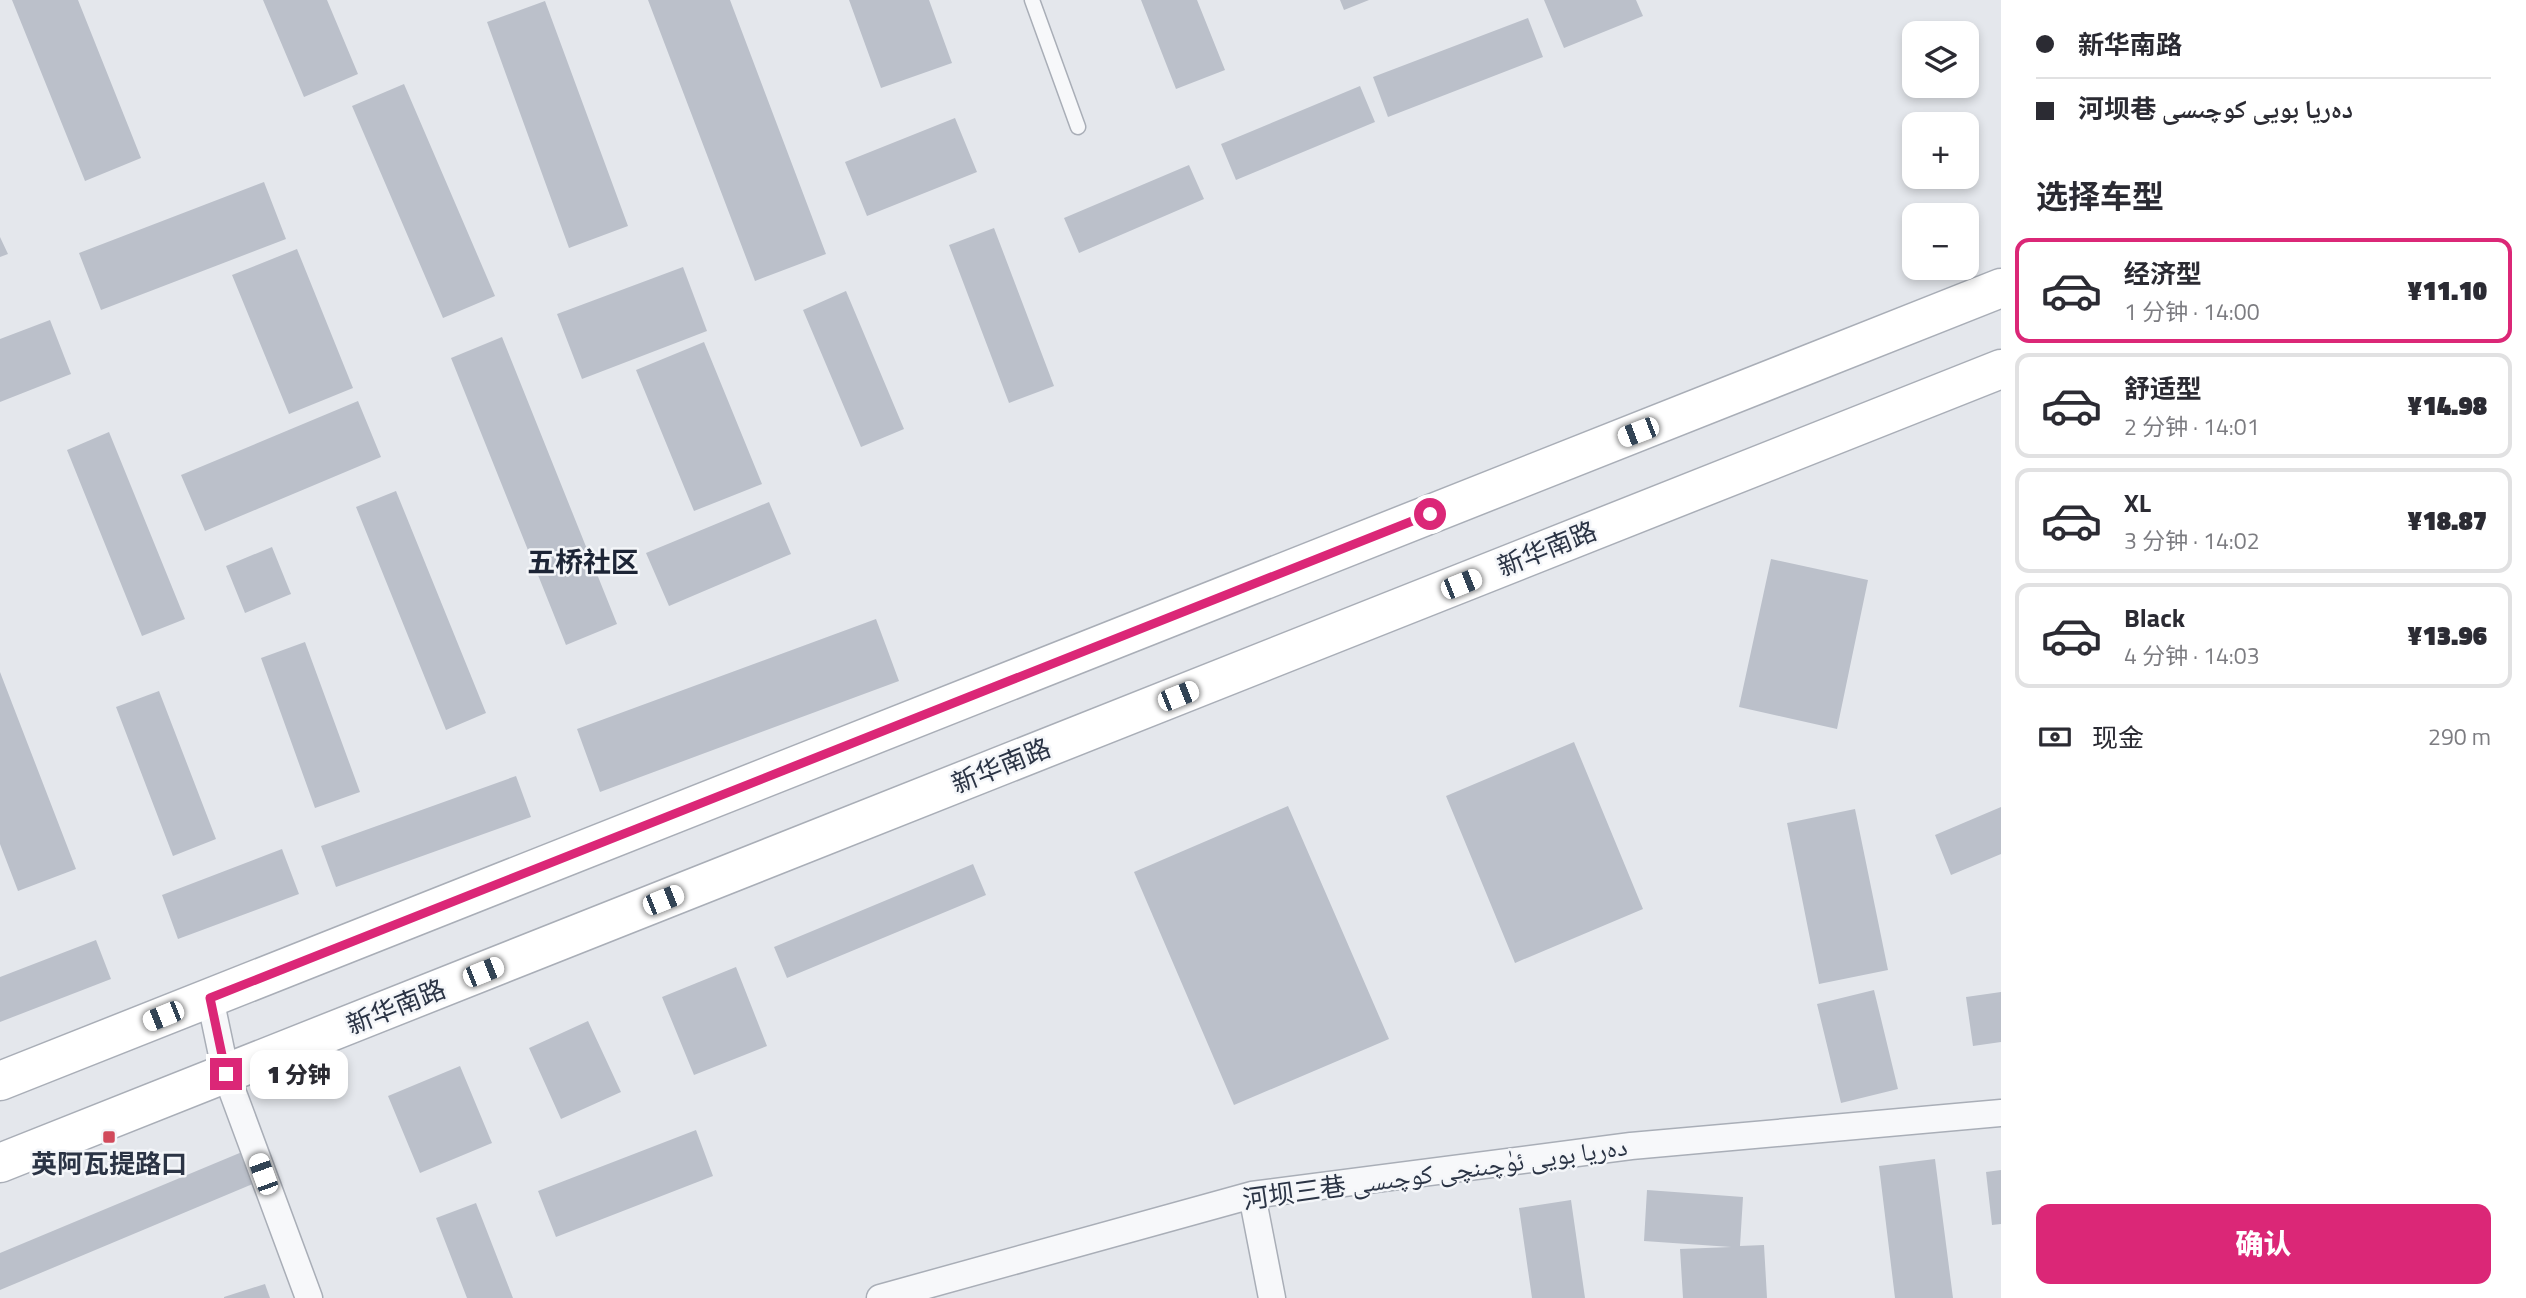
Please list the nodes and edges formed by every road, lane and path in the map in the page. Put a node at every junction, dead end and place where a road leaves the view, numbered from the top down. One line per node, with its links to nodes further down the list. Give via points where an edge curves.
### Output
1 (1032, 0): 2 (lane)
2 (1077, 127)
3 (2001, 288): 5 (main road)
4 (2001, 369): 6 (main road, 新华南路)
5 (210, 998): 6 (street); 7 (main road)
6 (226, 1074): 9 (main road, 新华南路); 11 (street)
7 (0, 1081)
8 (2001, 1113): 10 (street, 河坝三巷 دەريا بويى ئۈچىنچى كوچىسى, via 1631,1146)
9 (0, 1163)
10 (1252, 1195): 12 (street, 河坝三巷 دەريا بويى ئۈچىنچى كوچىسى); 13 (street)
11 (309, 1298)
12 (880, 1298)
13 (1272, 1298)

